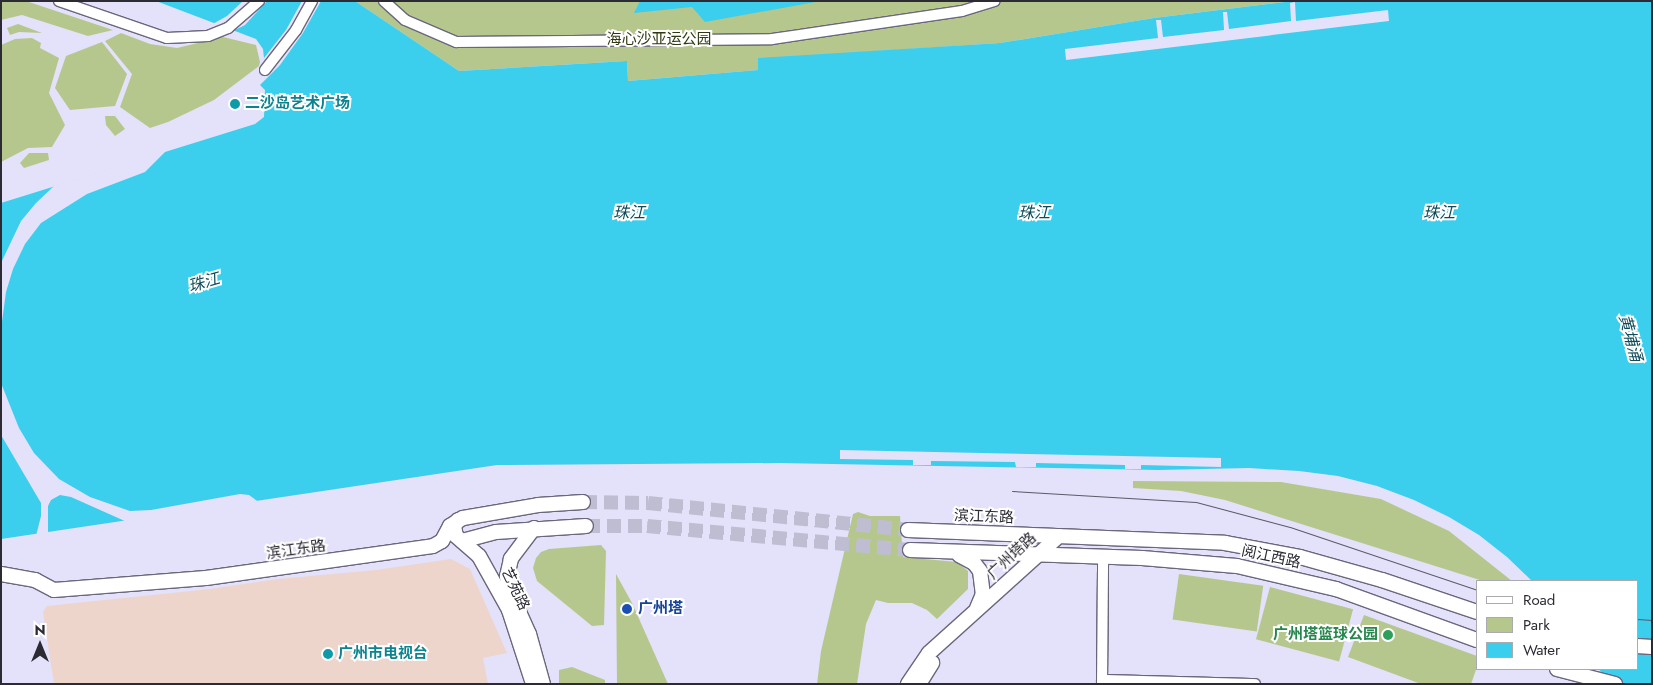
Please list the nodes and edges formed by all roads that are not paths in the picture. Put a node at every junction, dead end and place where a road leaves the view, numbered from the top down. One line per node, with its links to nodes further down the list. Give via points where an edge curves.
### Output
1 (59, 1): 2 (street, via 168,38 208,36 237,22)
2 (259, 1)
3 (312, 1): 6 (street, via 296,30)
4 (384, 1): 5 (street, via 405,20 456,42 772,39 962,11)
5 (995, 1)
6 (265, 70)
7 (583, 502): 8 (street, via 502,510)
8 (458, 520): 13 (street, via 454,532); 19 (street, 滨江东路, via 450,526 442,541 433,546 206,578 54,590 35,580)
9 (586, 526): 10 (street)
10 (534, 528): 13 (street, via 496,532); 28 (street, 艺苑路, via 517,548 507,577 510,592 529,634)
11 (908, 530): 12 (street, 滨江东路)
12 (1059, 536): 16 (street, 广州塔路); 17 (street, 广州塔路); 21 (street, 阅江西路, via 1182,539 1259,548 1382,580)
13 (462, 541): 27 (street, 艺苑路, via 479,556 500,592 517,630)
14 (910, 550): 15 (street)
15 (948, 552): 17 (street); 20 (street, via 974,563 980,571 983,594)
16 (1050, 555): 17 (street); 18 (street, 阅江西路); 30 (street, 广州塔路, via 933,662)
17 (1036, 556): 20 (street, 广州塔路)
18 (1102, 557): 22 (street, 阅江西路, via 1204,562 1293,577 1336,589); 26 (street)
19 (1, 574)
20 (976, 611): 29 (street, 广州塔路, via 929,653)
21 (1476, 612)
22 (1476, 640)
23 (1638, 646): 24 (street)
24 (1652, 647)
25 (1561, 670): 32 (street)
26 (1102, 682): 31 (street)
27 (533, 684)
28 (543, 684)
29 (908, 684)
30 (919, 684)
31 (1255, 684)
32 (1615, 684)

